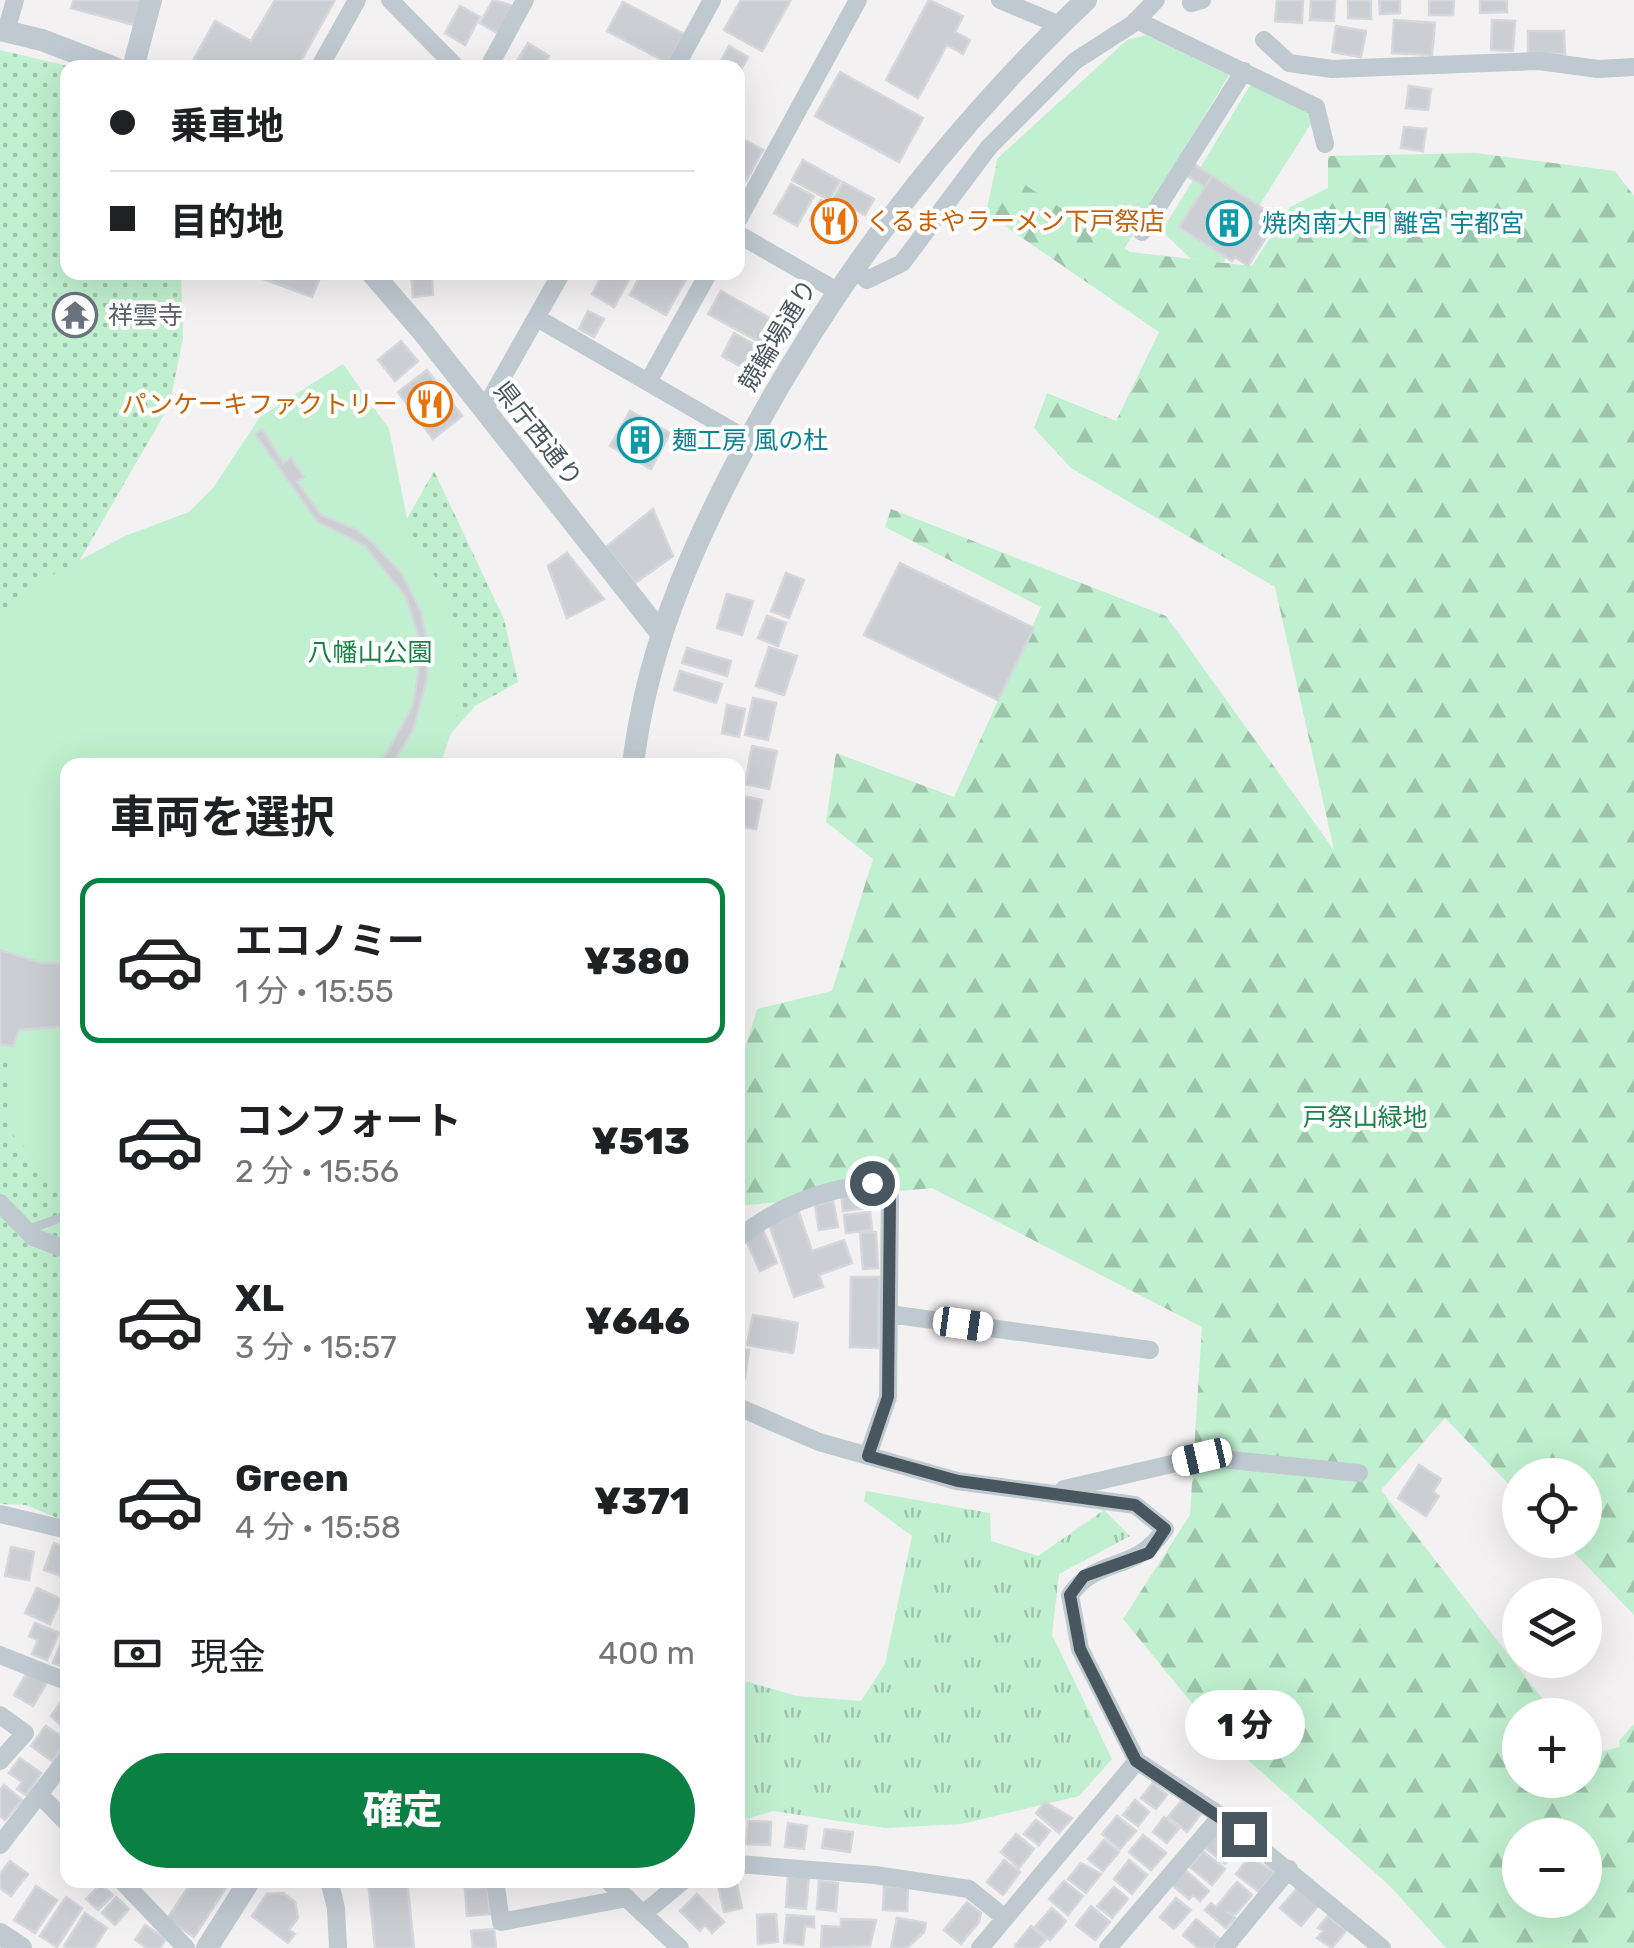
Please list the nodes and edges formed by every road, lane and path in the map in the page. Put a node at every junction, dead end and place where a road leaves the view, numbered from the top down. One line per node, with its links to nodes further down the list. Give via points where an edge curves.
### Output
1 (15, 0): 13 (street)
2 (151, 0): 16 (street)
3 (357, 0): 17 (street)
4 (390, 0): 18 (street)
5 (525, 0): 19 (street)
6 (712, 0): 20 (street)
7 (858, 0): 24 (street)
8 (1000, 0): 12 (street)
9 (1086, 0): 12 (street, 競輪場通り)
10 (1156, 0): 11 (street)
11 (1136, 20): 22 (street); 27 (street, via 1076,62 989,147 902,264 868,280)
12 (1060, 25): 27 (street, 競輪場通り, via 946,144)
13 (3, 30): 15 (street)
14 (1264, 40): 21 (street, via 1289,63 1332,70 1539,61)
15 (91, 60)
16 (134, 60)
17 (323, 60)
18 (449, 60)
19 (492, 60)
20 (679, 60)
21 (1634, 67)
22 (1244, 71): 23 (street, via 1316,106); 25 (street)
23 (1324, 144)
24 (745, 207)
25 (1142, 232)
26 (745, 238): 31 (street)
27 (853, 268): 31 (street, 競輪場通り)
28 (378, 280): 34 (street, 県庁西通り)
29 (557, 280): 32 (street)
30 (705, 280): 33 (street)
31 (836, 292): 35 (street, 競輪場通り)
32 (536, 318): 33 (street); 34 (street)
33 (648, 382): 35 (street)
34 (484, 410): 36 (street, 県庁西通り)
35 (748, 440): 36 (street, 競輪場通り)
36 (660, 632): 37 (street, 競輪場通り)
37 (634, 758)
38 (0, 1204): 40 (street)
39 (60, 1218): 40 (lane)
40 (27, 1230): 42 (street)
41 (745, 1232): 43 (street, via 771,1212 820,1191 872,1183 890,1198)
42 (60, 1246)
43 (889, 1314): 44 (street); 46 (street, via 888,1397)
44 (1150, 1350)
45 (745, 1410): 46 (street)
46 (868, 1456): 48 (street, via 958,1481)
47 (1359, 1472): 48 (street, via 1202,1457)
48 (1048, 1493): 55 (street, via 1135,1505 1165,1529 1149,1553 1084,1576 1070,1595 1080,1649)
49 (0, 1514): 50 (street)
50 (60, 1528)
51 (0, 1656): 52 (street)
52 (60, 1679)
53 (0, 1715): 54 (street, via 25,1732)
54 (0, 1761)
55 (1136, 1761): 59 (street); 71 (street)
56 (60, 1767): 57 (street)
57 (39, 1794): 58 (street); 60 (street)
58 (60, 1816)
59 (1221, 1816): 62 (street); 80 (street)
60 (0, 1846)
61 (745, 1865): 71 (street, via 969,1889)
62 (1289, 1870): 73 (street); 81 (street)
63 (129, 1888): 75 (street)
64 (245, 1888): 76 (street)
65 (331, 1888): 77 (street)
66 (496, 1888): 69 (street, via 500,1922)
67 (616, 1888): 69 (street)
68 (675, 1888): 70 (street)
69 (627, 1898): 70 (street)
70 (644, 1914): 78 (street)
71 (1005, 1918): 79 (street)
72 (0, 1934): 74 (street)
73 (1369, 1944)
74 (20, 1948)
75 (186, 1948)
76 (207, 1948)
77 (338, 1948)
78 (680, 1948)
79 (980, 1948)
80 (1108, 1948)
81 (1224, 1948)

